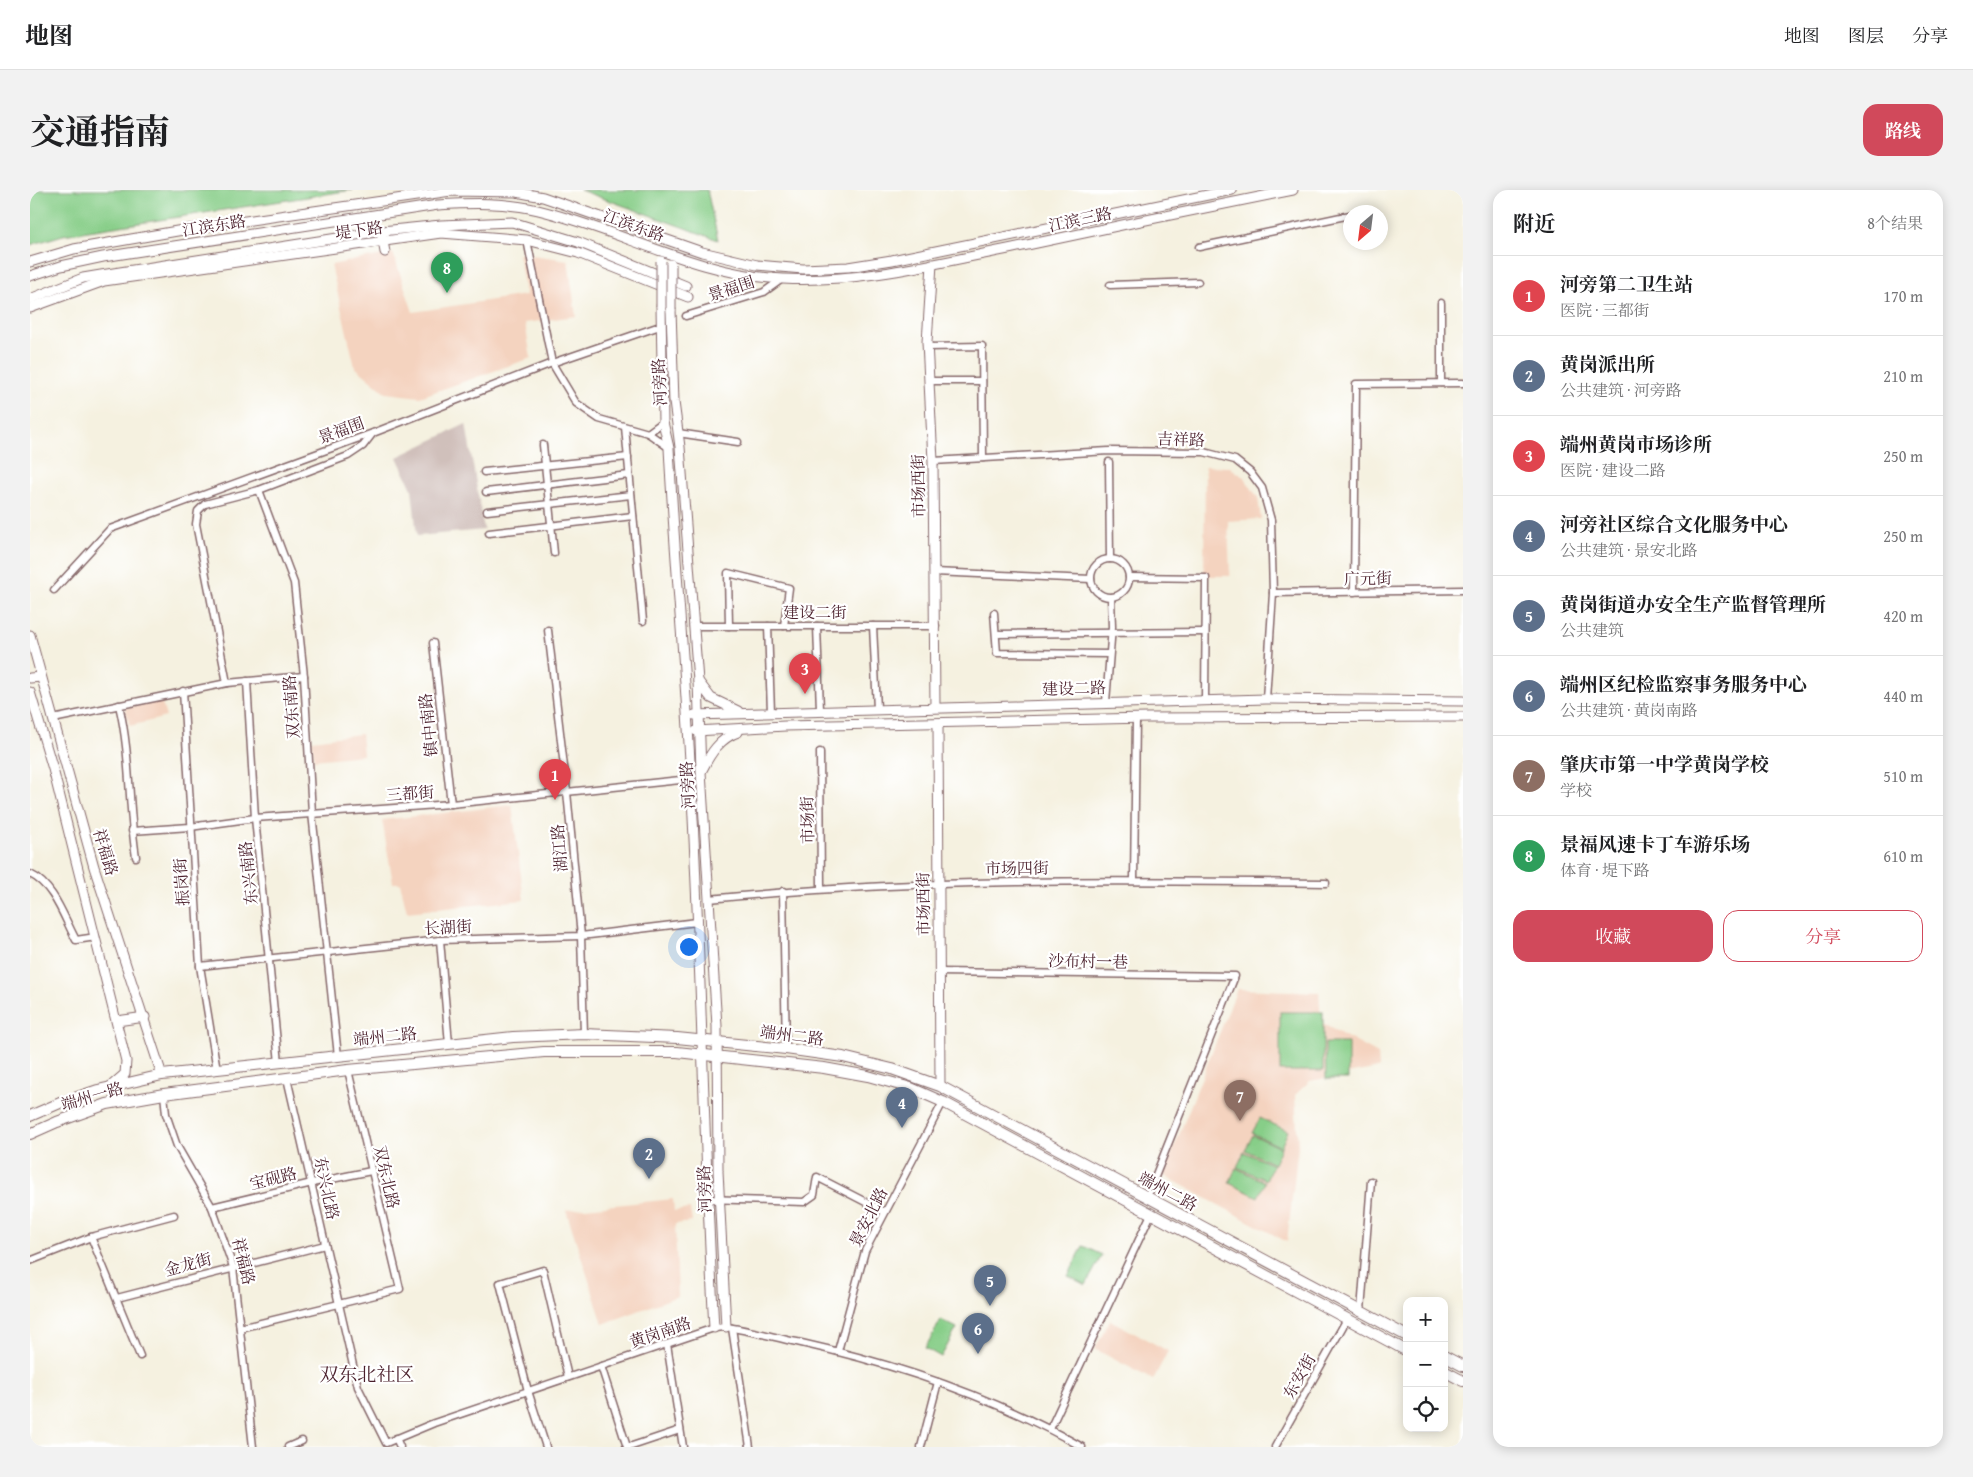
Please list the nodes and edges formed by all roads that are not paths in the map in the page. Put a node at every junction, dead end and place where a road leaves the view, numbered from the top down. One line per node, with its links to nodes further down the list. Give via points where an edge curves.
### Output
1 (1232, 190): 12 (street, 江滨三路)
2 (1293, 190): 14 (street, 江滨三路)
3 (1343, 216): 8 (street)
4 (382, 231): 7 (street); 18 (street, 堤下路, via 441,224 512,222 578,242); 21 (street, 堤下路, via 83,278)
5 (527, 240): 7 (street, 堤下路, via 441,233); 20 (street, 堤下路, via 578,253); 28 (street)
6 (667, 241): 10 (street, 河旁路); 11 (street, 河旁路); 12 (street, 江滨东路, via 757,265 803,269 848,267); 13 (street, 江滨东路, via 543,197 516,192 451,191 183,230 74,249)
7 (383, 242): 9 (street); 23 (street, 堤下路, via 104,281)
8 (1199, 247)
9 (385, 252)
10 (661, 256): 11 (street, 江滨东路); 15 (street, 江滨东路, via 600,228 536,210 477,203 438,205 102,257); 25 (street, 河旁路, bridge)
11 (671, 260): 16 (street, 江滨东路); 26 (street, 河旁路, bridge)
12 (892, 260)
13 (30, 262)
14 (932, 264): 16 (street, 江滨东路, via 852,277); 27 (street, 市场西街)
15 (30, 276)
16 (782, 279): 24 (street, 景福围, via 764,292)
17 (1198, 282): 19 (street)
18 (686, 286)
19 (1110, 286)
20 (688, 297)
21 (30, 299)
22 (1441, 303): 31 (street)
23 (30, 308)
24 (686, 316)
25 (660, 326): 26 (street); 28 (street, 景福围); 33 (street, 河旁路)
26 (671, 326): 37 (street, 河旁路)
27 (928, 347): 29 (street, 市场西街); 30 (street, via 982,346)
28 (552, 363): 34 (street, via 576,403 599,419); 35 (street, 景福围)
29 (929, 381): 30 (street); 43 (street, 市场西街)
30 (982, 381): 42 (street)
31 (1441, 383): 32 (street); 64 (street, via 1356,384)
32 (1463, 383)
33 (664, 422): 36 (street, 河旁路); 40 (street, 河旁路)
34 (625, 427): 36 (street); 41 (street)
35 (373, 433): 49 (street, via 363,446 348,456); 62 (street, 景福围, via 110,528)
36 (648, 433): 40 (street)
37 (678, 433): 38 (street); 69 (street, 河旁路)
38 (738, 442)
39 (543, 445): 45 (street)
40 (669, 448): 102 (street, 河旁路)
41 (628, 457): 45 (street); 47 (street)
42 (983, 458): 43 (street, 吉祥路); 65 (street, 吉祥路, via 1109,451 1197,452 1234,460 1250,472 1268,503)
43 (934, 461): 59 (street, 市场西街)
44 (1109, 462): 58 (street)
45 (545, 466): 46 (street); 48 (street)
46 (484, 472)
47 (630, 476): 48 (street); 51 (street)
48 (547, 485): 50 (street); 52 (street)
49 (259, 490): 83 (street, 双东南路, via 294,583); 88 (street, via 205,504 198,511 196,524)
50 (486, 492)
51 (631, 494): 52 (street); 54 (street)
52 (549, 504): 53 (street); 55 (street)
53 (487, 511)
54 (633, 516): 55 (street); 68 (street)
55 (551, 526): 56 (street); 57 (street)
56 (489, 533)
57 (554, 553)
58 (1110, 560): 60 (street, via 1122,564); 61 (street, via 1099,563)
59 (934, 572): 61 (street); 75 (street, 市场西街)
60 (1129, 577): 66 (street, via 1123,592); 77 (street, via 1206,578)
61 (1092, 579): 66 (street, via 1096,590)
62 (54, 590)
63 (1463, 590): 64 (street, 广元街)
64 (1354, 592): 65 (street, 广元街)
65 (1273, 593): 91 (street, 吉祥路)
66 (1111, 597): 78 (street)
67 (994, 613): 79 (street)
68 (642, 621)
69 (693, 626): 70 (street, 建设二街); 86 (street, 河旁路)
70 (730, 626): 71 (street, 建设二街); 72 (street, via 728,573 789,588)
71 (768, 626): 72 (street, 建设二街); 101 (street)
72 (784, 626): 73 (street, 建设二街)
73 (817, 626): 74 (street, 建设二街); 98 (street)
74 (873, 626): 75 (street, 建设二街); 97 (street)
75 (936, 626): 96 (street, 市场西街)
76 (548, 630): 116 (street, 湖江路)
77 (1204, 632): 78 (street); 92 (street)
78 (1111, 633): 79 (street); 82 (street)
79 (996, 634): 82 (street, via 997,653)
80 (30, 635): 84 (street, 祥福路)
81 (433, 644): 117 (street, 镇中南路)
82 (1110, 654): 94 (street)
83 (304, 676): 87 (street); 118 (street, 双东南路)
84 (40, 677): 85 (street); 106 (street, 祥福路)
85 (30, 678)
86 (698, 680): 100 (street, via 711,698); 103 (street, 河旁路)
87 (247, 681): 88 (street); 119 (street, 东兴南路)
88 (227, 683): 89 (street)
89 (184, 691): 95 (street); 120 (street, 振岗街)
90 (30, 692): 107 (street, 祥福路)
91 (1266, 699): 92 (street, 建设二路); 93 (street, 建设二路)
92 (1205, 700): 94 (street, 建设二路)
93 (1463, 701)
94 (1106, 702): 96 (street, 建设二路)
95 (119, 705): 106 (street); 121 (street, via 127,738)
96 (935, 707): 97 (street, 建设二路)
97 (877, 709): 98 (street, 建设二路)
98 (820, 710): 99 (street, 建设二路)
99 (784, 711): 101 (street, 建设二路); 109 (street)
100 (741, 712): 101 (street, 建设二路); 103 (street, 建设二路)
101 (771, 712)
102 (686, 715): 103 (street, 建设二路); 111 (street, 河旁路)
103 (699, 715): 112 (street, 河旁路)
104 (1463, 717): 105 (street, 建设二路)
105 (1136, 718): 108 (street, 建设二路); 124 (street)
106 (52, 720): 138 (street, 祥福路, via 94,867)
107 (35, 723): 132 (street, 祥福路)
108 (938, 723): 109 (street, 建设二路); 125 (street, 市场西街)
109 (785, 726): 110 (street, 建设二路)
110 (745, 729): 112 (street, 建设二路); 114 (street, via 732,734 716,747)
111 (688, 731): 112 (street, 建设二路); 115 (street, 河旁路)
112 (699, 731): 114 (street, 河旁路)
113 (820, 752): 127 (street, 市场街)
114 (701, 772): 129 (street, 河旁路)
115 (690, 779): 116 (street, 三都街); 130 (street, 河旁路)
116 (567, 792): 117 (street, 三都街); 131 (street, 湖江路)
117 (451, 804): 118 (street, 三都街)
118 (312, 814): 119 (street, 三都街); 134 (street, 双东南路)
119 (255, 818): 120 (street, 三都街); 135 (street, 东兴南路)
120 (190, 827): 121 (street, 三都街); 136 (street, 振岗街)
121 (132, 831): 122 (street)
122 (136, 857)
123 (30, 874): 132 (street, via 50,891 76,940)
124 (1134, 880): 125 (street, 市场四街); 126 (street, 市场四街)
125 (937, 882): 127 (street, 市场四街); 137 (street, 市场西街)
126 (1326, 883)
127 (821, 889): 128 (street, 市场四街)
128 (783, 891): 129 (street, 市场四街); 146 (street)
129 (709, 899): 143 (street, 河旁路)
130 (697, 922): 131 (street, 长湖街); 142 (street, 河旁路)
131 (581, 936): 133 (street, 长湖街); 140 (street, 湖江路)
132 (96, 937): 139 (street, 祥福路)
133 (440, 940): 134 (street, 长湖街); 144 (street)
134 (326, 952): 135 (street, 长湖街); 149 (street, 双东南路)
135 (270, 957): 136 (street, 长湖街); 152 (street, 东兴南路)
136 (200, 966): 153 (street, 振岗街)
137 (939, 972): 157 (street, 市场西街); 166 (street, 沙布村一巷, via 1236,976)
138 (145, 1018): 139 (street); 155 (street, 祥福路)
139 (117, 1021): 158 (street, 祥福路, via 126,1061 125,1074)
140 (584, 1034): 141 (main road, 端州二路); 144 (main road, 端州二路, via 514,1036)
141 (677, 1038): 142 (main road, 端州二路); 147 (main road)
142 (702, 1041): 143 (main road, 端州二路); 148 (street, 河旁路)
143 (718, 1042): 145 (main road, 端州二路); 150 (street, 河旁路)
144 (449, 1044): 149 (main road, 端州二路)
145 (762, 1047): 146 (main road, 端州二路); 151 (main road)
146 (786, 1049): 157 (main road, 端州二路, via 876,1064)
147 (677, 1052): 148 (main road, 端州二路); 154 (main road, 端州二路, via 544,1052)
148 (703, 1055): 150 (main road, 端州二路); 167 (street, 河旁路)
149 (338, 1056): 152 (main road, 端州二路)
150 (718, 1057): 151 (main road, 端州二路); 168 (street, 河旁路)
151 (760, 1062): 160 (main road, 端州二路, via 868,1076 911,1088)
152 (280, 1063): 153 (main road, 端州二路)
153 (217, 1070): 155 (main road, 端州二路)
154 (348, 1070): 156 (main road, 端州二路); 163 (street, 双东北路)
155 (162, 1075): 158 (main road, 端州二路)
156 (287, 1078): 159 (main road, 端州二路); 165 (street, 东兴北路)
157 (940, 1086): 166 (main road, 端州二路)
158 (110, 1087): 161 (main road, 端州一路)
159 (164, 1094): 162 (main road, 端州一路, via 107,1104); 169 (street, 祥福路, via 166,1114 177,1146)
160 (943, 1102): 170 (street, 景安北路); 171 (main road, 端州二路)
161 (30, 1116)
162 (30, 1134)
163 (371, 1171): 165 (street, 宝砚路); 178 (street, 双东北路, via 400,1289)
164 (1371, 1181): 179 (street)
165 (312, 1183): 169 (street, 宝砚路); 174 (street, 东兴北路)
166 (1147, 1197): 179 (main road, 端州二路)
167 (706, 1200): 168 (street); 183 (street, 河旁路)
168 (720, 1200): 170 (street, via 804,1202 814,1195 817,1177); 181 (street, 河旁路)
169 (212, 1207): 176 (street, 祥福路)
170 (885, 1212): 187 (street, 景安北路, via 865,1251)
171 (1151, 1214): 180 (main road, 端州二路); 197 (street)
172 (174, 1215): 173 (street)
173 (91, 1237): 175 (street); 177 (street)
174 (325, 1245): 176 (street, 金龙街); 178 (street, 东兴北路)
175 (30, 1261)
176 (233, 1266): 177 (street, 金龙街); 182 (street, 祥福路)
177 (117, 1298): 188 (street)
178 (339, 1304): 182 (street); 199 (street, via 358,1387 386,1443)
179 (1361, 1312): 184 (main road, 端州二路)
180 (1346, 1319): 186 (main road, 端州二路); 210 (street, 东安街)
181 (729, 1327): 183 (street, 黄岗南路); 187 (street, 黄岗南路); 207 (street, 河旁路)
182 (240, 1328): 201 (street, 祥福路)
183 (714, 1328): 185 (street, 黄岗南路)
184 (1403, 1334)
185 (667, 1344): 190 (street, 黄岗南路); 198 (street)
186 (1403, 1349)
187 (838, 1351): 195 (street, 黄岗南路)
188 (140, 1356)
189 (1448, 1358): 191 (main road)
190 (601, 1366): 193 (street, 黄岗南路); 205 (street)
191 (1463, 1366)
192 (1448, 1373): 194 (main road)
193 (568, 1377): 196 (street, 黄岗南路); 196 (street, via 543,1270 500,1283)
194 (1463, 1381)
195 (938, 1382): 197 (street, 黄岗南路, via 966,1391); 208 (street)
196 (528, 1391): 199 (street, 黄岗南路); 204 (street)
197 (1050, 1429): 209 (street, 黄岗南路)
198 (680, 1430): 205 (street); 206 (street)
199 (396, 1438): 203 (street)
200 (302, 1441): 202 (street)
201 (252, 1446)
202 (288, 1447)
203 (400, 1447)
204 (546, 1447)
205 (628, 1447)
206 (683, 1447)
207 (750, 1447)
208 (921, 1447)
209 (1082, 1447)
210 (1275, 1447)

